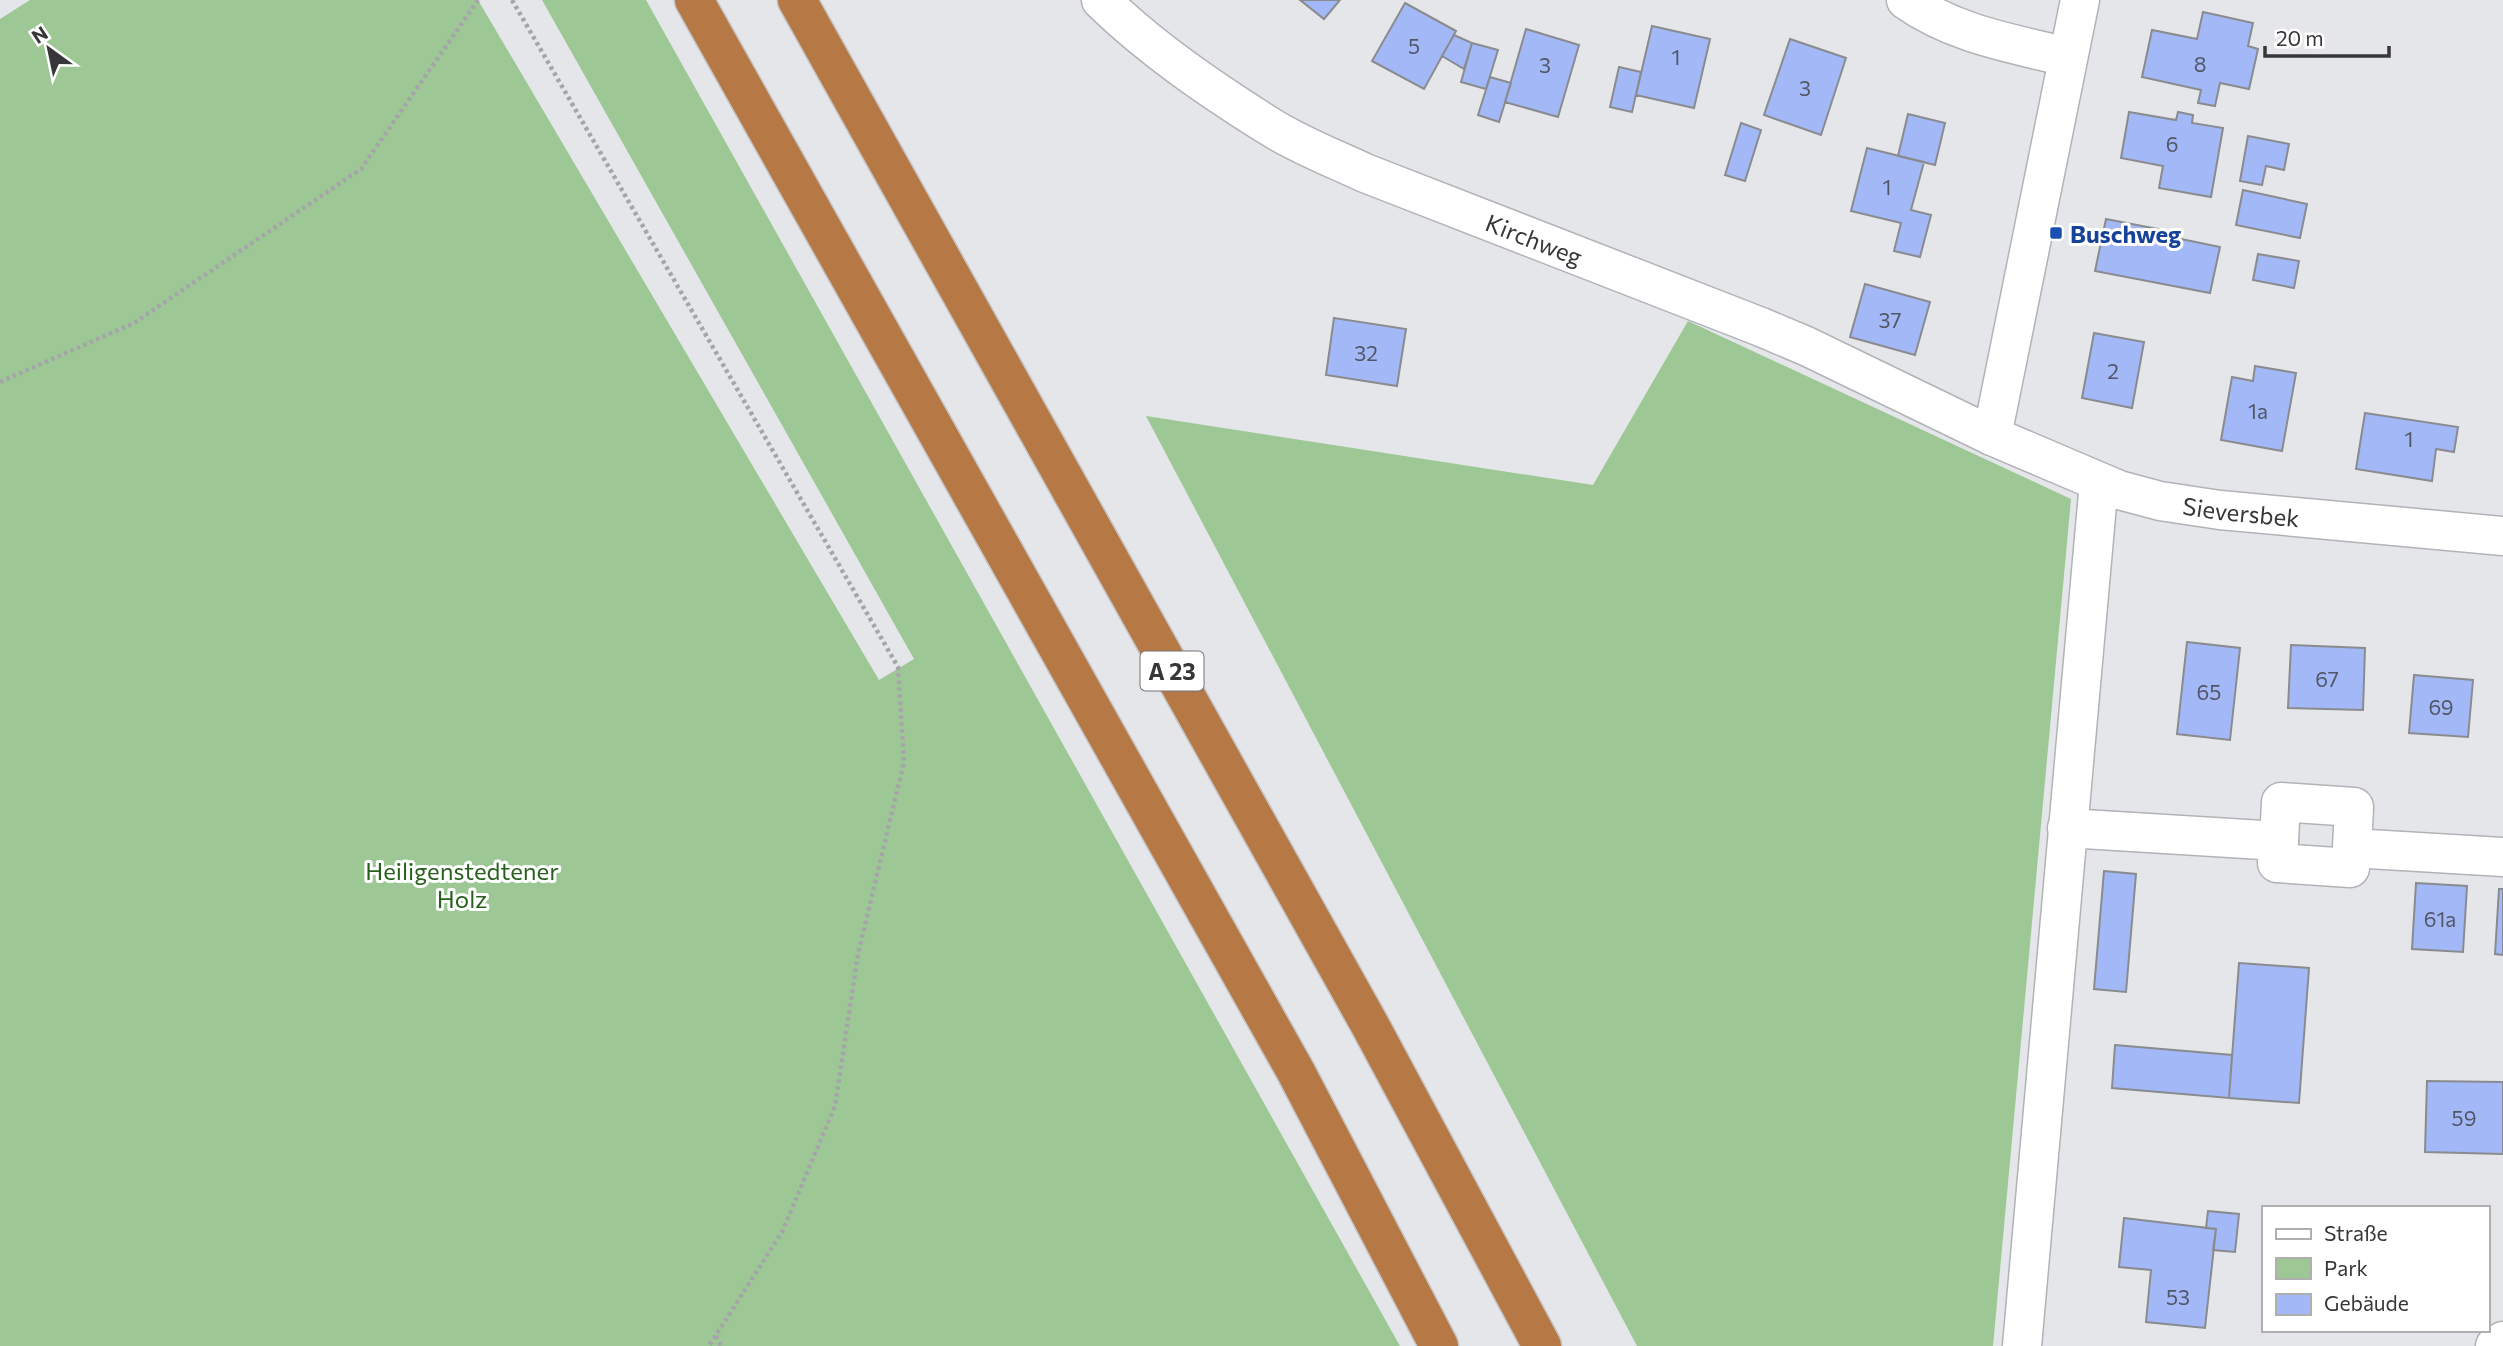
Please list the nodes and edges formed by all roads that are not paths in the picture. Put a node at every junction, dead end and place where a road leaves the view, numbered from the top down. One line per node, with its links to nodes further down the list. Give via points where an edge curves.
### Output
1 (694, 0): 15 (highway, via 1296,1072)
2 (797, 0): 16 (highway, A 23, via 1364,1015)
3 (1101, 0): 7 (street, Kirchweg, via 1200,79 1303,145 1773,331)
4 (1906, 0): 6 (street, via 1960,29)
5 (2080, 0): 6 (street)
6 (2067, 57): 7 (street)
7 (1992, 436): 8 (street, Sieversbek)
8 (2099, 482): 9 (street, Sieversbek, via 2160,501 2220,510); 10 (street)
9 (2503, 536)
10 (2067, 828): 11 (street); 17 (street)
11 (2279, 841): 12 (street, via 2277,863 2350,868); 12 (street, via 2281,803 2354,807)
12 (2352, 848): 13 (street)
13 (2503, 857)
14 (2503, 1341): 18 (street)
15 (1439, 1346)
16 (1542, 1346)
17 (2022, 1346)
18 (2495, 1346)

